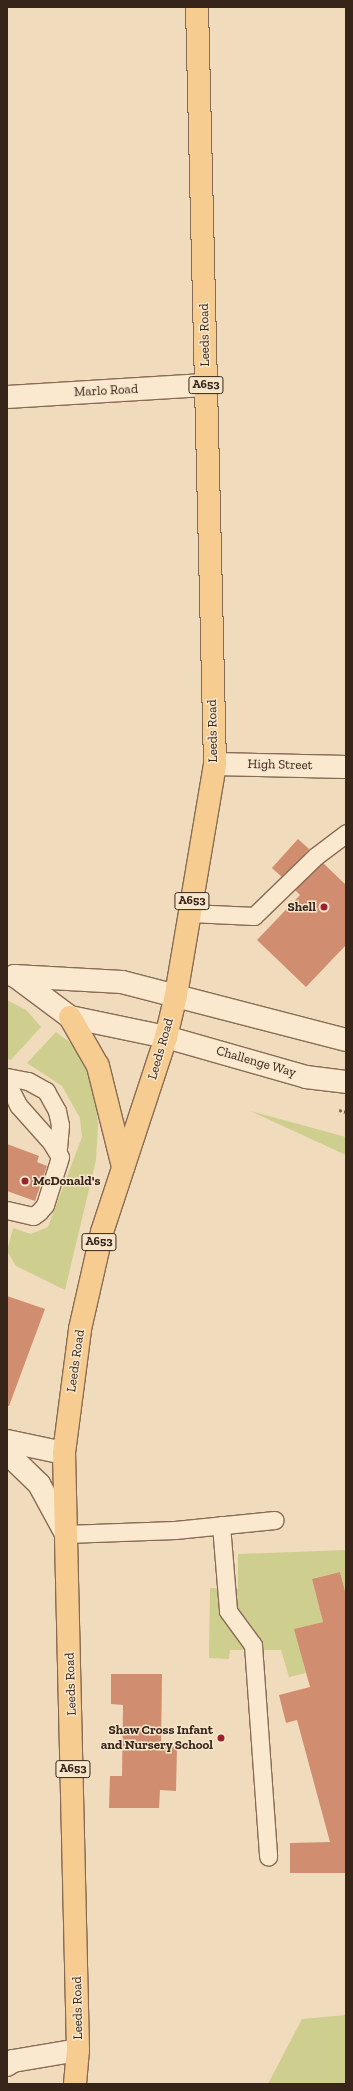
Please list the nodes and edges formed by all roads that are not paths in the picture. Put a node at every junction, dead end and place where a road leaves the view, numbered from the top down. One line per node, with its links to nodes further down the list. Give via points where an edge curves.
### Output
1 (197, 7): 2 (main road, Leeds Road / A653)
2 (206, 385): 3 (main road, Marlo Road); 4 (main road, Leeds Road / A653)
3 (7, 397)
4 (214, 764): 5 (main road, High Street); 7 (main road, Leeds Road / A653)
5 (346, 767)
6 (346, 834): 7 (lane, via 316,856 254,916)
7 (190, 913): 9 (main road, Leeds Road / A653)
8 (11, 975): 9 (main road, via 122,982); 10 (main road)
9 (176, 994): 11 (main road, Leeds Road / A653); 12 (main road)
10 (70, 1017): 11 (main road, Challenge Way); 17 (main road, via 98,1066)
11 (166, 1037): 14 (main road, Challenge Way, via 306,1077); 17 (main road, Leeds Road / A653)
12 (346, 1040)
13 (7, 1077): 16 (lane, via 28,1080 46,1091 57,1111 60,1125)
14 (346, 1082)
15 (7, 1083): 16 (lane, via 18,1105)
16 (58, 1150): 18 (lane, via 60,1157 45,1206 32,1216)
17 (123, 1167): 21 (main road, Leeds Road / A653, via 102,1232 82,1318)
18 (7, 1210)
19 (7, 1441): 21 (main road)
20 (7, 1453): 24 (main road, via 39,1484)
21 (64, 1454): 24 (main road, Leeds Road / A653)
22 (276, 1520): 23 (lane)
23 (221, 1525): 24 (lane, via 175,1530); 25 (lane, via 228,1611 253,1645)
24 (66, 1534): 26 (main road, Leeds Road / A653)
25 (268, 1856)
26 (78, 2050): 27 (main road, via 13,2061); 28 (main road, Leeds Road / A653)
27 (7, 2065)
28 (75, 2084)

